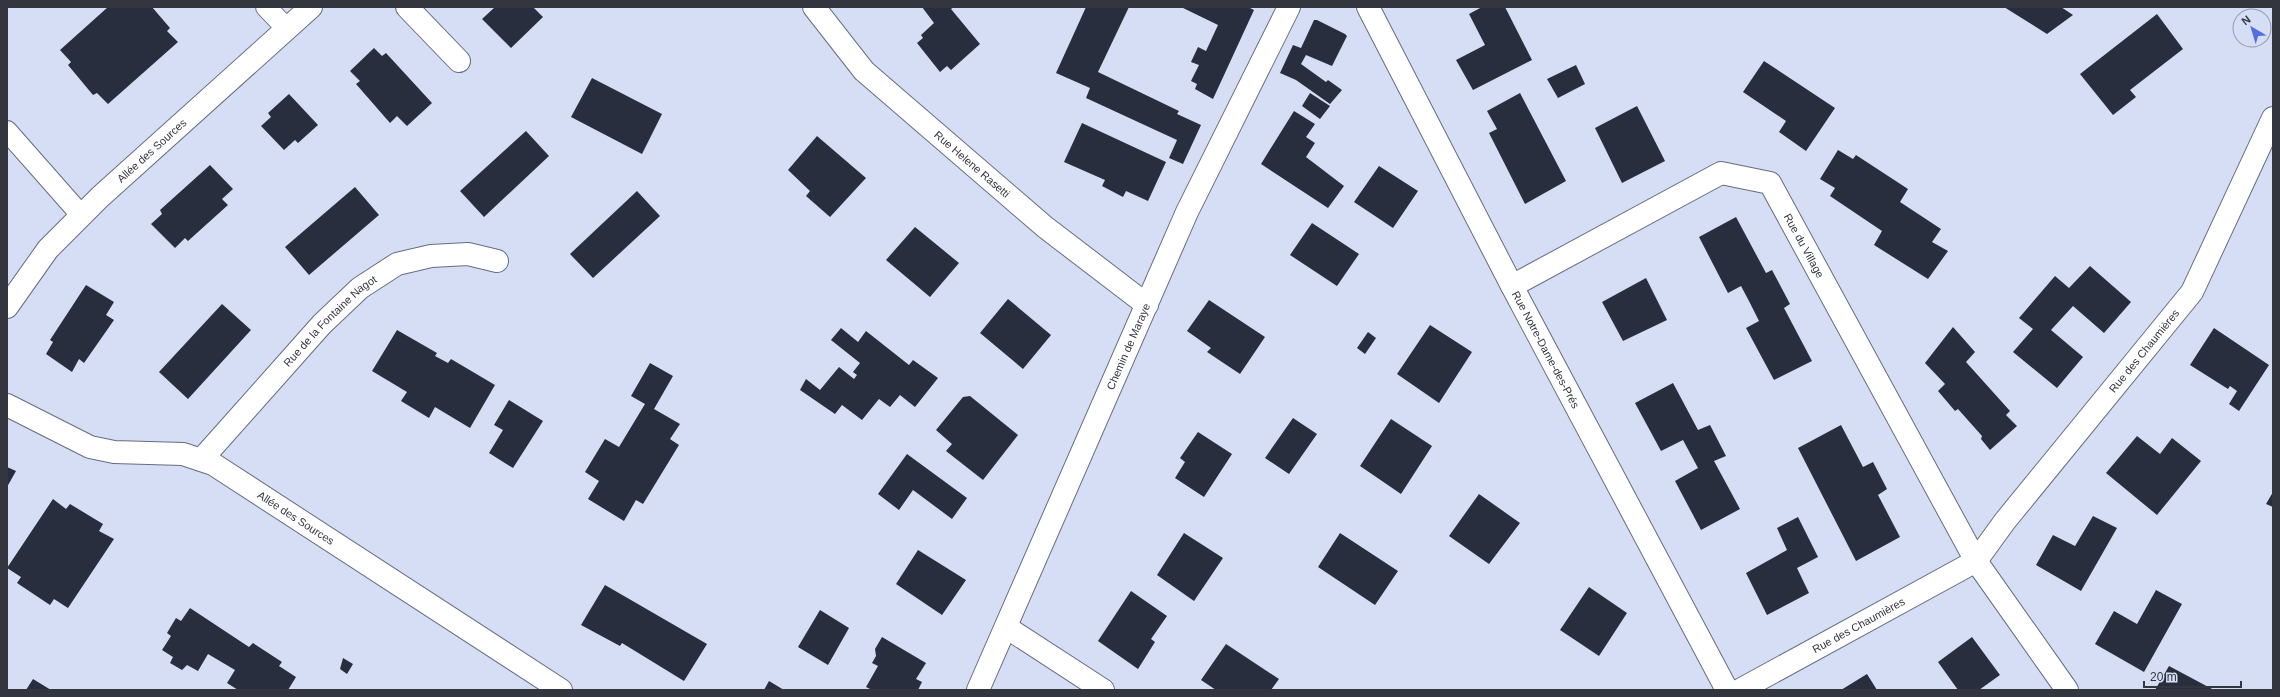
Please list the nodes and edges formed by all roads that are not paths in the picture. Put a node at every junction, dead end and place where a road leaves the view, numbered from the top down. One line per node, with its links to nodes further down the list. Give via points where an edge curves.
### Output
1 (266, 7): 7 (lane)
2 (311, 7): 7 (street, Allée des Sources)
3 (407, 7): 8 (street)
4 (814, 7): 14 (street, Rue Helene Rasetti, via 864,70 1045,227)
5 (1289, 7): 14 (street, Chemin de Maraye, via 1187,212)
6 (1368, 7): 13 (street, Rue Notre-Dame-des-Prés)
7 (287, 29): 11 (street, Allée des Sources)
8 (459, 61)
9 (2273, 118): 18 (street, Rue des Chaumières, via 2192,292 2005,521)
10 (7, 131): 11 (lane)
11 (81, 215): 15 (street, Allée des Sources, via 48,249)
12 (497, 261): 17 (street, Rue de la Fontaine Nagot, via 468,254 431,256 397,264 360,288 322,324)
13 (1512, 286): 18 (street, Rue du Village, via 1721,173 1770,183); 23 (street, Rue Notre-Dame-des-Prés)
14 (1147, 305): 19 (street, Chemin de Maraye)
15 (7, 307)
16 (7, 405): 17 (street, Allée des Sources, via 90,447 114,452 183,454)
17 (201, 460): 20 (street, Allée des Sources, via 213,464)
18 (1976, 561): 24 (street, Rue des Chaumières); 25 (street)
19 (1006, 627): 21 (street, Chemin de Maraye); 22 (street)
20 (561, 690)
21 (978, 690)
22 (1104, 690)
23 (1726, 690)
24 (1740, 690)
25 (2067, 690)

